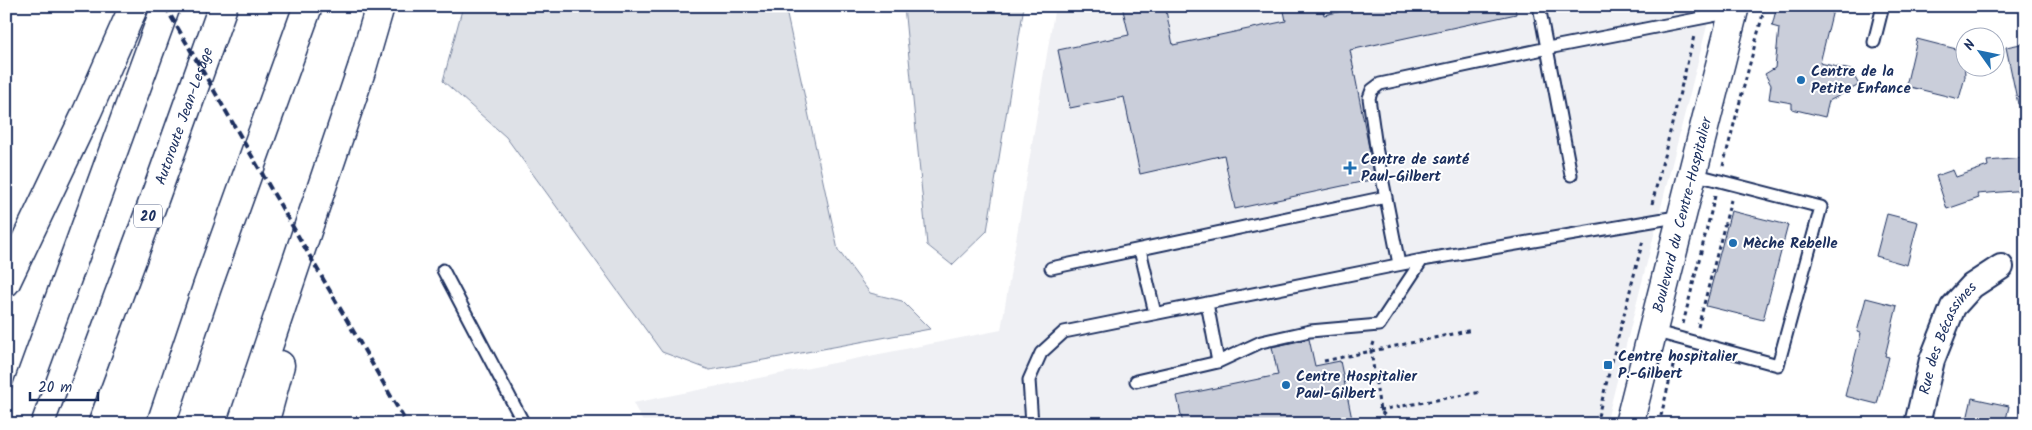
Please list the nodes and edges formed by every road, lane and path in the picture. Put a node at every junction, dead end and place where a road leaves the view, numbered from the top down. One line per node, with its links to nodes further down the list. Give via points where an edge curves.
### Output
1 (134, 6): 25 (main road, via 88,112)
2 (166, 6): 40 (main road)
3 (223, 6): 41 (main road, Autoroute Jean-Lesage / 20)
4 (308, 6): 42 (main road)
5 (380, 6): 12 (main road)
6 (1539, 6): 11 (lane)
7 (1765, 6): 15 (path)
8 (1883, 6): 10 (lane)
9 (1734, 9): 11 (lane); 13 (main road, Boulevard du Centre-Hospitalier)
10 (1874, 42)
11 (1548, 48): 14 (lane); 16 (lane, via 1380,84 1372,90 1369,98)
12 (362, 68): 43 (main road); 44 (main road)
13 (1693, 174): 15 (lane); 18 (main road, Boulevard du Centre-Hospitalier)
14 (1571, 175)
15 (1719, 181): 32 (path); 32 (lane, via 1821,207 1778,365)
16 (1386, 197): 19 (lane); 21 (lane)
17 (1730, 200): 31 (path)
18 (1682, 216): 20 (lane); 30 (main road, Boulevard du Centre-Hospitalier)
19 (1140, 250): 22 (lane); 27 (lane)
20 (1422, 260): 21 (lane); 28 (lane)
21 (1399, 264): 26 (lane)
22 (1051, 268)
23 (2000, 268): 49 (street, Rue des Bécassines, via 1972,286 1953,308 1932,360)
24 (443, 270): 45 (lane)
25 (6, 282)
26 (1207, 303): 27 (lane); 35 (lane)
27 (1155, 313): 46 (lane, via 1064,332 1041,354 1029,380)
28 (1379, 325): 33 (path); 35 (lane, via 1310,331 1277,338)
29 (1472, 330): 33 (path)
30 (1653, 331): 32 (lane); 47 (main road, Boulevard du Centre-Hospitalier)
31 (1697, 331)
32 (1680, 338): 48 (path)
33 (1371, 351): 34 (path); 38 (path)
34 (1324, 360)
35 (1218, 362): 36 (lane)
36 (1136, 381)
37 (1481, 392): 38 (path)
38 (1380, 410): 39 (path)
39 (1388, 419)
40 (14, 424)
41 (71, 424)
42 (161, 424)
43 (242, 424)
44 (264, 424)
45 (524, 424)
46 (1032, 424)
47 (1629, 424)
48 (1659, 424)
49 (1917, 424)

